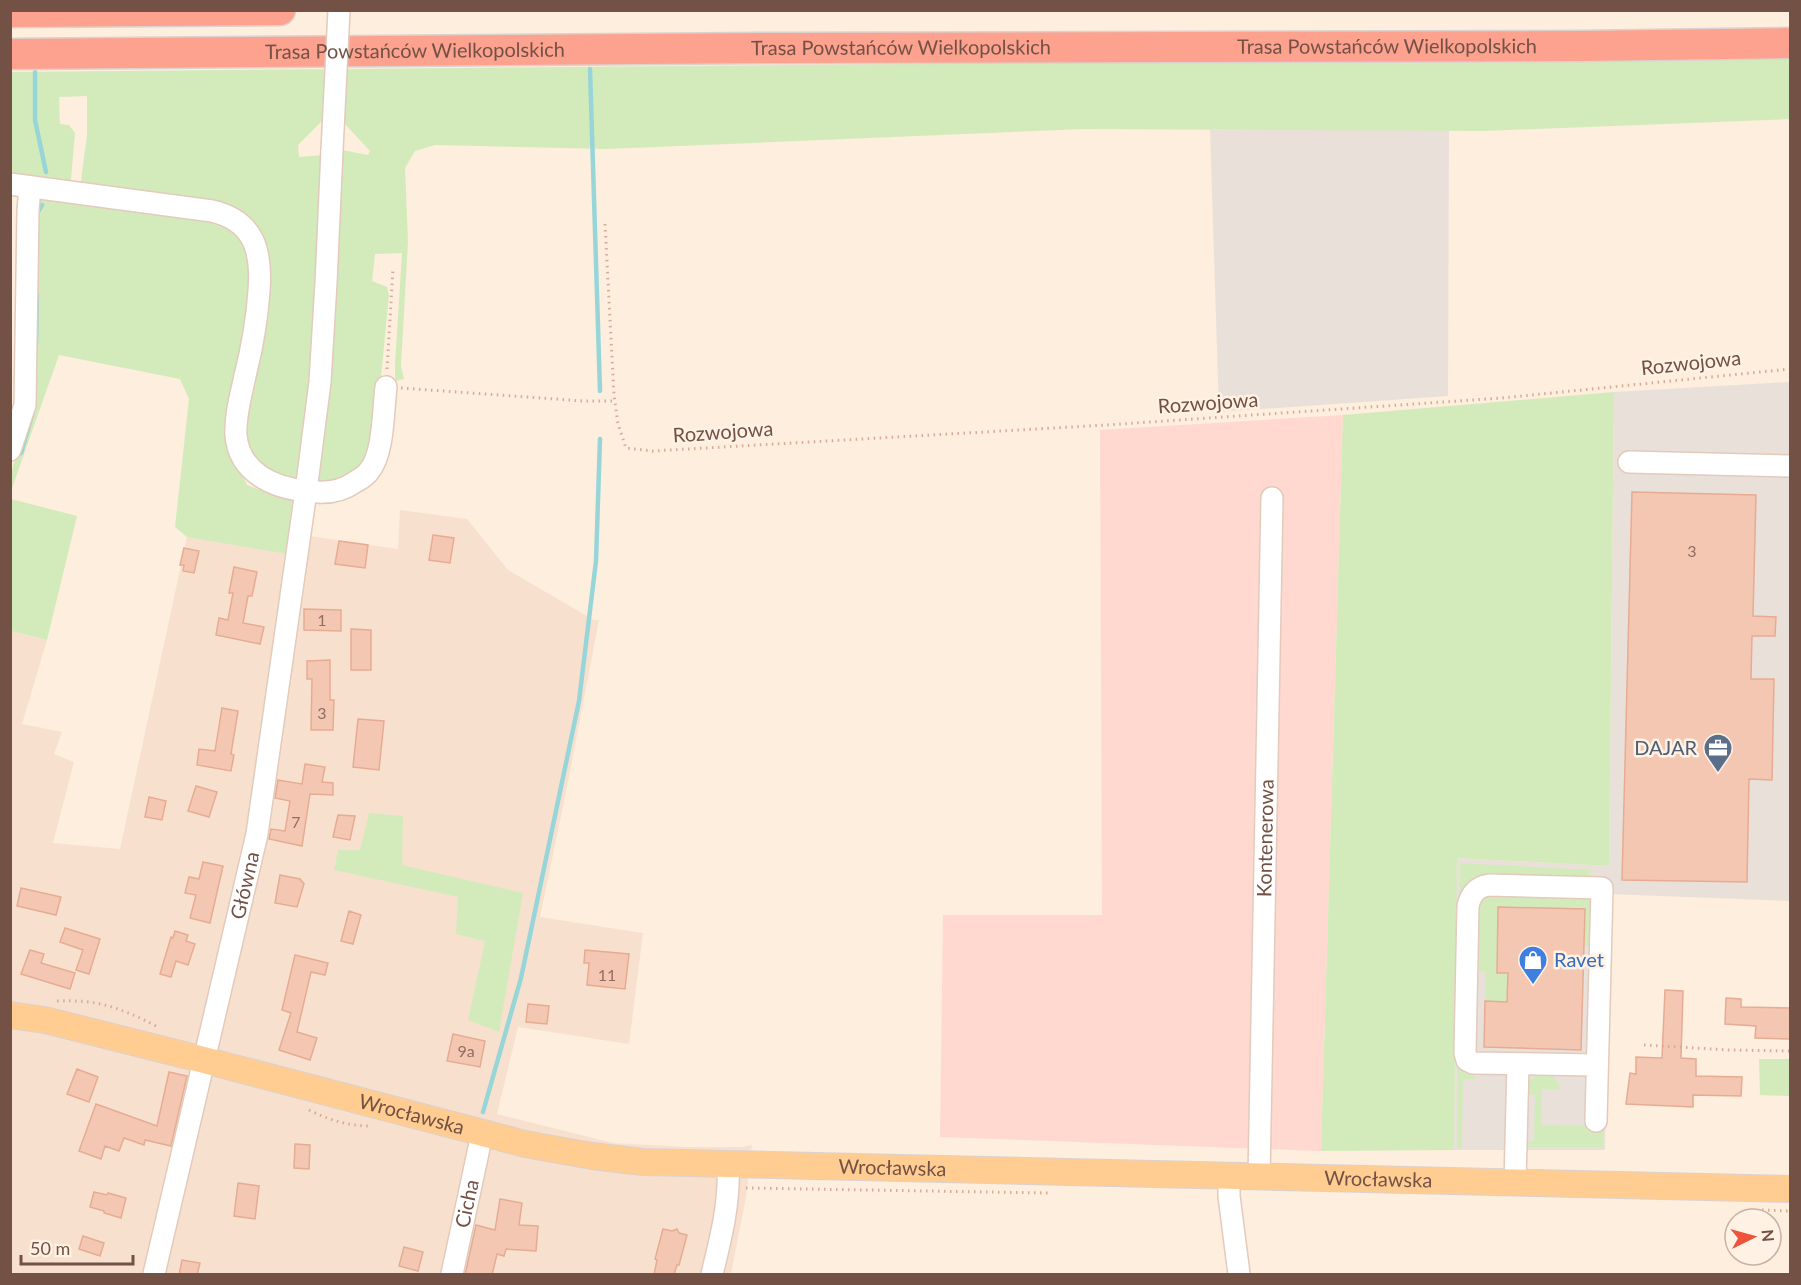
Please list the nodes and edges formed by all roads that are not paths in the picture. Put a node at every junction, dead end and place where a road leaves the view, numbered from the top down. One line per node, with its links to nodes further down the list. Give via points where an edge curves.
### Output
1 (280, 10): 3 (highway, Trasa Powstańców Wielkopolskich)
2 (339, 10): 11 (street, Główna, bridge, via 320,382)
3 (10, 12)
4 (1791, 43): 5 (highway, Trasa Powstańców Wielkopolskich)
5 (10, 54)
6 (20, 186): 8 (street, via 28,211 25,405); 11 (street, via 212,211 225,214 251,235 261,272 256,326 236,436 246,463 260,477)
7 (386, 387): 11 (street, via 380,444 371,470 350,486 332,492)
8 (10, 450)
9 (1629, 462): 10 (street)
10 (1791, 466)
11 (306, 491): 14 (street, Główna, via 257,834)
12 (1272, 498): 21 (street, Kontenerowa)
13 (10, 1015): 14 (main road, Wrocławska, via 45,1020)
14 (204, 1060): 18 (main road, Wrocławska); 24 (street, Główna)
15 (1518, 1064): 16 (street); 16 (street, via 1473,1063 1465,1053 1468,906 1470,897 1481,886 1602,888); 22 (street)
16 (1597, 1065): 17 (street)
17 (1596, 1121)
18 (482, 1134): 19 (main road, Wrocławska, via 643,1162); 25 (street, Cicha)
19 (728, 1165): 20 (main road, Wrocławska); 26 (street, via 729,1191)
20 (1229, 1176): 21 (main road, Wrocławska); 27 (street)
21 (1259, 1177): 22 (main road, Wrocławska)
22 (1515, 1183): 23 (main road, Wrocławska)
23 (1791, 1189)
24 (154, 1275)
25 (452, 1275)
26 (712, 1275)
27 (1239, 1275)

